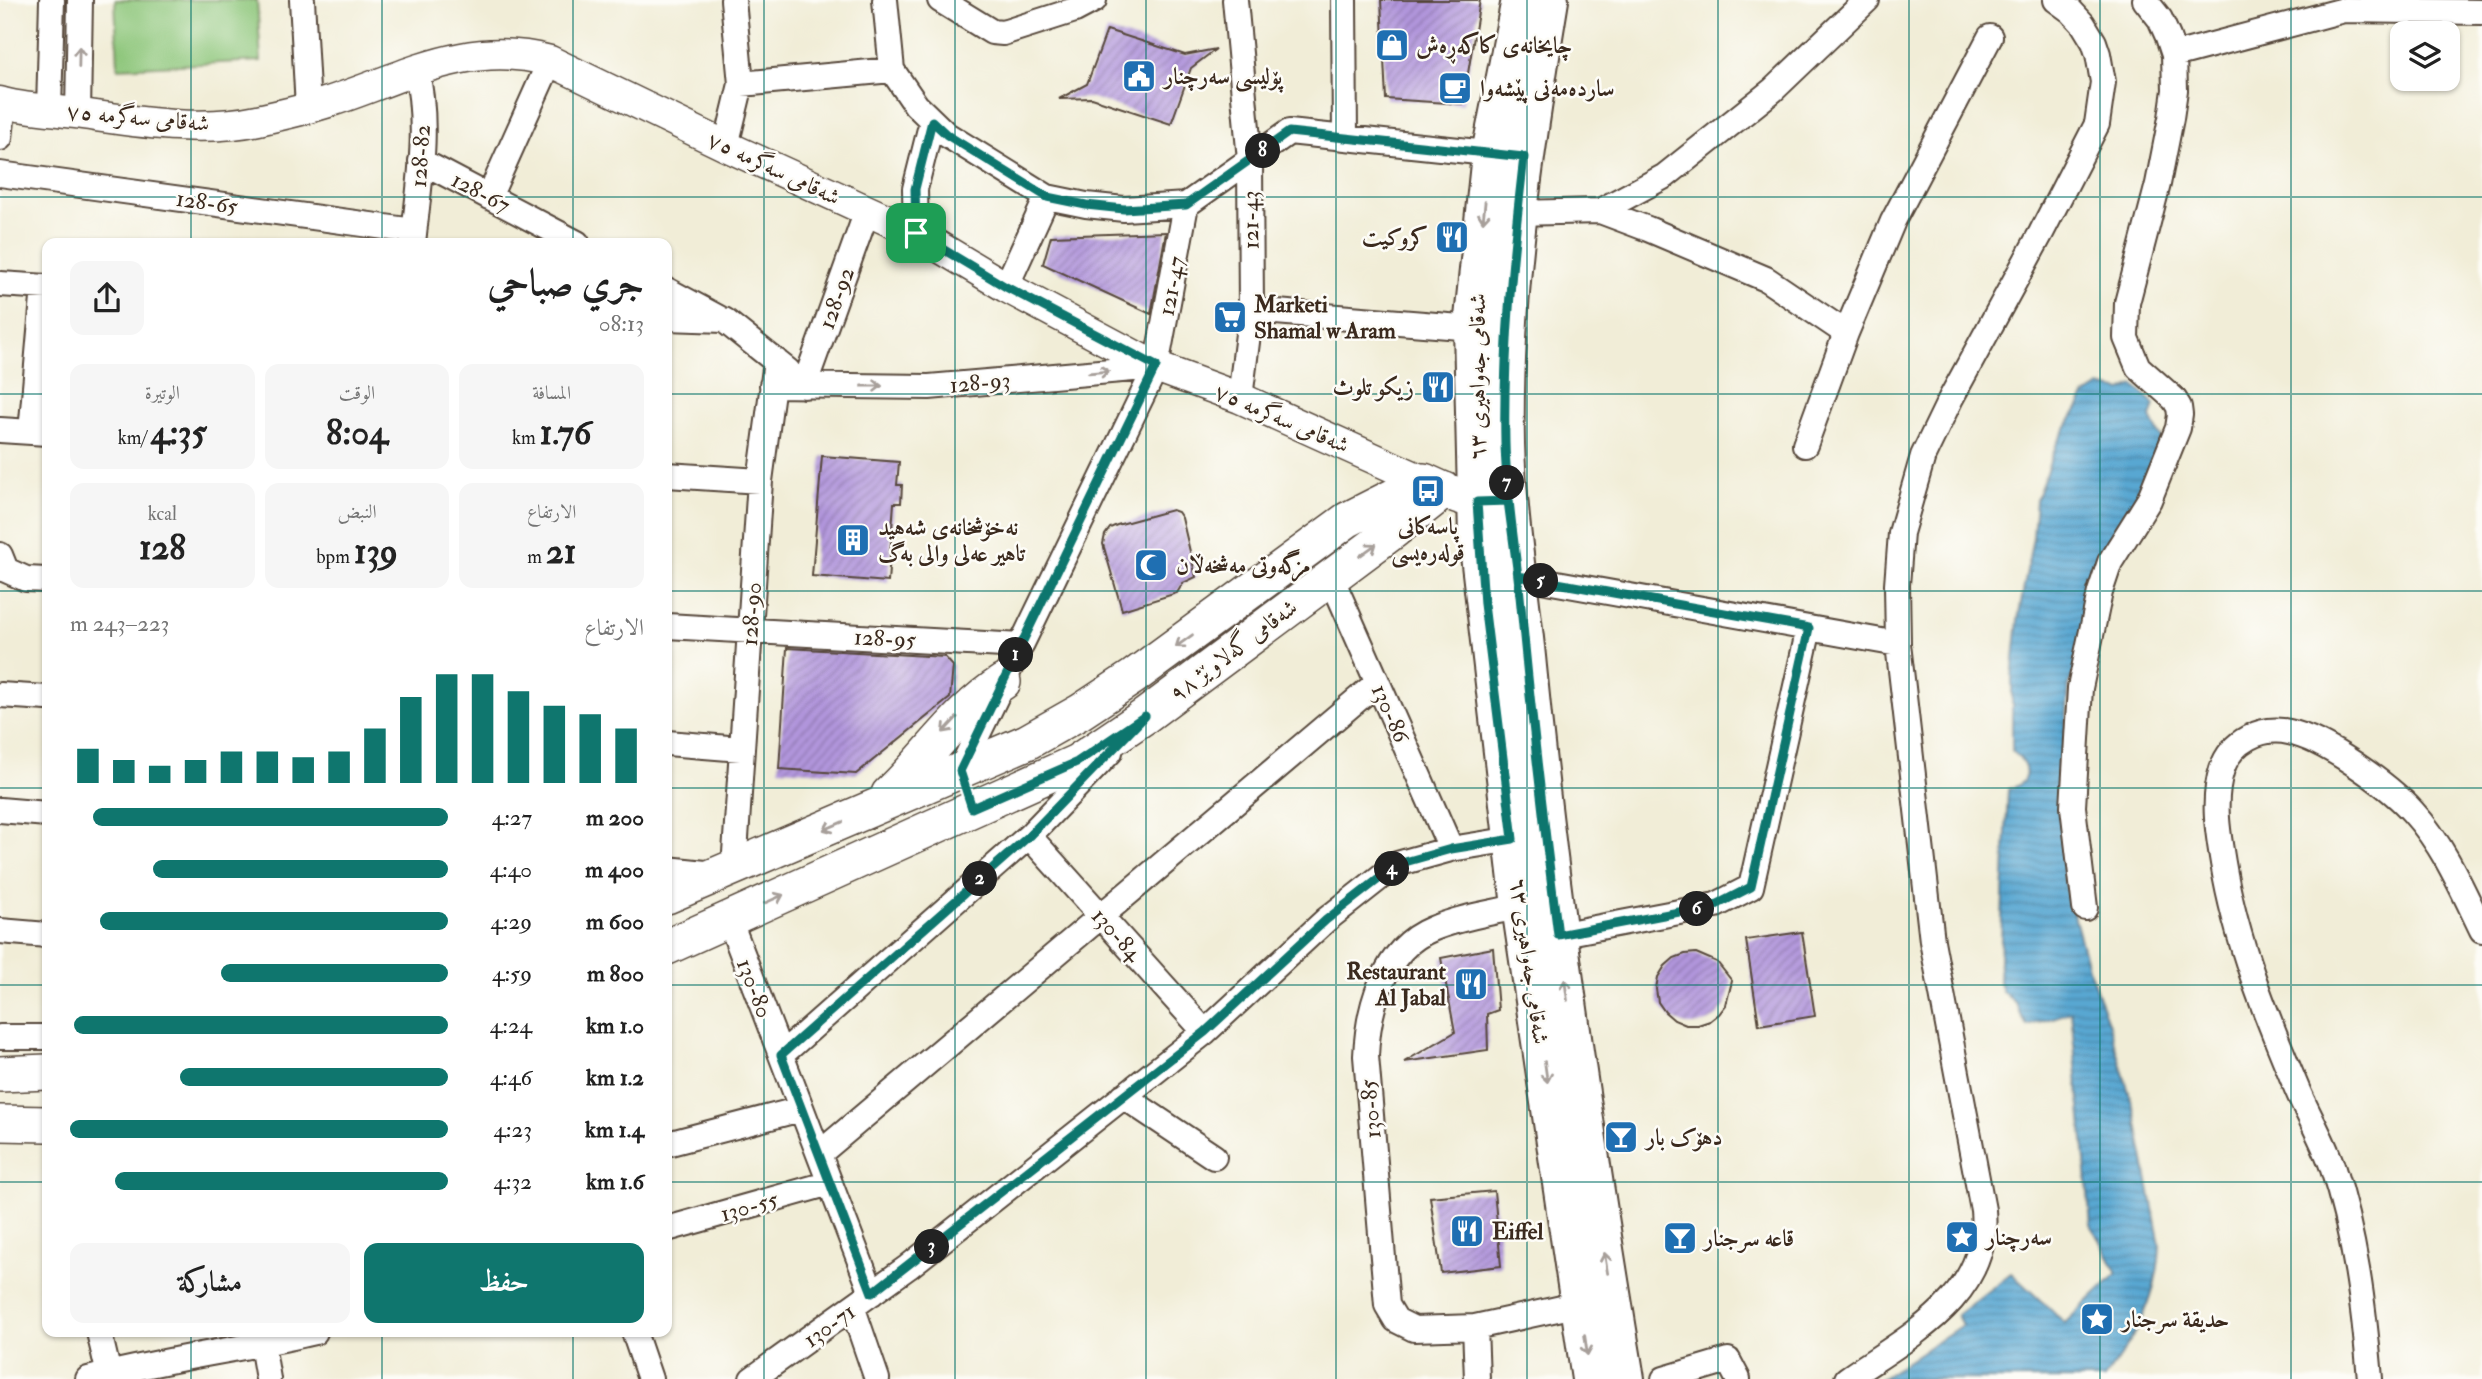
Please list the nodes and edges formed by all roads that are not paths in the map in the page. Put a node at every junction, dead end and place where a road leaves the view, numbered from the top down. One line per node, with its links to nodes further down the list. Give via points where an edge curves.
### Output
1 (52, 0): 24 (street)
2 (79, 0): 24 (street, one-way to 2)
3 (302, 0): 23 (street)
4 (733, 0): 21 (street)
5 (885, 0): 20 (street)
6 (940, 0): 7 (street, via 992,32 1003,33)
7 (1094, 0)
8 (1235, 0): 30 (street, 121-43)
9 (1344, 0): 26 (street)
10 (1521, 0): 29 (main road, شەقامی جەواهیری ٦٣)
11 (1549, 0): 29 (main road, شەقامی جەواهیری ٦٣)
12 (1867, 0): 37 (street, via 1773,90 1665,176)
13 (2056, 0): 72 (street, via 2071,11 2094,42 2103,82 2100,112 2094,132 1923,457 1900,533)
14 (2145, 0): 17 (street, via 2160,19)
15 (2482, 12): 17 (street, via 2344,10)
16 (1990, 37): 50 (street, via 1893,221)
17 (2174, 55): 93 (street, via 2171,118 2129,293 2126,338 2138,367 2179,407 2180,422 2149,500 2110,562 2080,688 2073,807)
18 (551, 61): 19 (street, شەقامی سەگرمە ٧٥, via 488,54); 28 (street, شەقامی سەگرمە ٧٥); 33 (street)
19 (416, 68): 23 (street, شەقامی سەگرمە ٧٥); 31 (street, 128-82, via 423,107)
20 (892, 70): 21 (street); 25 (street)
21 (741, 84): 28 (street)
22 (2, 103): 24 (street, شەقامی سەگرمە ٧٥); 27 (street)
23 (308, 108): 24 (street, شەقامی سەگرمە ٧٥, via 256,121 212,125 142,122)
24 (63, 111)
25 (932, 121): 34 (street); 39 (street, via 915,189)
26 (1345, 137): 29 (street); 30 (street, via 1289,132)
27 (0, 138)
28 (726, 146): 36 (street, شەقامی سەگرمە ٧٥)
29 (1508, 155): 38 (main road, شەقامی جەواهیری ٦٣); 49 (main road, شەقامی جەواهیری ٦٣, one-way to 49)
30 (1250, 160): 35 (street); 46 (street, 121-43)
31 (421, 161): 33 (street, 128-67); 40 (street, 128-82)
32 (0, 174): 40 (street, 128-65)
33 (489, 197): 41 (street, 128-67)
34 (1047, 197): 35 (street, via 1124,209); 44 (street)
35 (1186, 205): 51 (street, 121-47)
36 (867, 211): 39 (street, شەقامی سەگرمە ٧٥); 54 (street, 128-92)
37 (1600, 211): 38 (street); 50 (street, via 1766,279)
38 (1517, 213): 61 (main road, شەقامی جەواهیری ٦٣, via 1505,442)
39 (916, 233): 44 (street, شەقامی سەگرمە ٧٥)
40 (413, 237)
41 (567, 238)
42 (0, 284): 43 (street)
43 (42, 287)
44 (1006, 287): 51 (street, شەقامی سەگرمە ٧٥)
45 (672, 293): 48 (street)
46 (1251, 310): 49 (street); 55 (street, 121-43)
47 (672, 318): 48 (street)
48 (723, 320): 53 (street)
49 (1473, 328): 61 (main road, شەقامی جەواهیری ٦٣)
50 (1846, 333): 58 (street)
51 (1156, 366): 54 (street, 128-93, one-way to 51, via 929,387); 55 (street, شەقامی سەگرمە ٧٥); 73 (street, 121-47)
52 (42, 370): 57 (street)
53 (774, 373): 54 (street); 60 (street, 128-90)
54 (804, 386)
55 (1240, 398): 61 (street, شەقامی سەگرمە ٧٥)
56 (0, 429): 57 (street)
57 (39, 432)
58 (1805, 445)
59 (672, 475): 60 (street)
60 (760, 481): 70 (street, 128-90)
61 (1463, 493): 63 (main road, شەقامی جەواهیری ٦٣); 64 (main road, شەقامی گەلاوێژ ٩٨, one-way to 61); 67 (main road, شەقامی گەلاوێژ ٩٨, via 1367,509); 87 (main road, شەقامی جەواهیری ٦٣, via 1484,604)
62 (0, 555): 65 (street, via 6,570)
63 (1518, 576): 69 (street); 99 (main road, شەقامی جەواهیری ٦٣)
64 (1331, 577): 71 (main road, شەقامی گەلاوێژ ٩٨); 75 (street, 130-86)
65 (36, 580): 66 (street)
66 (0, 591)
67 (1220, 615): 71 (main road); 81 (main road, شەقامی گەلاوێژ ٩٨, one-way to 81, via 1080,712 1027,742)
68 (672, 626): 70 (street, 128-95)
69 (1809, 628): 72 (street); 99 (street, via 1751,887 1716,905)
70 (749, 631): 73 (street, 128-95); 80 (street, 128-90)
71 (1242, 643): 78 (main road, شەقامی گەلاوێژ ٩٨)
72 (1898, 644): 133 (street, via 1932,941 1984,1233 1968,1277 1949,1305)
73 (1021, 646): 74 (street, 121-47)
74 (1003, 682): 81 (street, 121-47); 83 (main road, one-way to 83, via 962,712 910,774)
75 (1377, 683): 88 (street, 130-86); 94 (street)
76 (0, 695): 77 (street)
77 (42, 698)
78 (1145, 716): 82 (main road, شەقامی گەلاوێژ ٩٨, via 1077,762); 86 (street)
79 (672, 743): 80 (street)
80 (741, 749): 90 (street, 128-90)
81 (960, 771): 82 (main road); 83 (main road, شەقامی گەلاوێژ ٩٨)
82 (972, 808): 95 (main road, شەقامی گەلاوێژ ٩٨, one-way to 82)
83 (872, 809): 90 (main road, شەقامی گەلاوێژ ٩٨, one-way to 90)
84 (0, 810): 85 (street)
85 (42, 814)
86 (1029, 836): 94 (street, 130-84); 104 (street)
87 (1513, 839): 88 (street, 130-71); 92 (main road, شەقامی جەواهیری ٦٣)
88 (1451, 849): 101 (street, 130-71, via 1398,864 1326,920)
89 (672, 869): 90 (street)
90 (727, 871): 91 (main road, شەقامی گەلاوێژ ٩٨)
91 (672, 894)
92 (1521, 906): 117 (main road, شەقامی جەواهیری ٦٣, one-way to 117); 119 (street, 130-85, via 1441,926 1407,945 1387,971 1367,1026 1387,1305 1396,1320 1414,1329)
93 (2085, 908)
94 (1100, 915): 101 (street, 130-84); 112 (street)
95 (729, 919): 100 (main road, شەقامی گەلاوێژ ٩٨); 104 (street, 130-80)
96 (2482, 930): 134 (street, via 2444,852 2412,811 2351,763 2289,732 2267,731 2245,738 2229,752 2217,796 2225,878 2242,951 2331,1163 2346,1213 2363,1301)
97 (0, 931): 98 (street)
98 (42, 935)
99 (1558, 935): 130 (main road, شەقامی جەواهیری ٦٣, one-way to 99)
100 (672, 945)
101 (1205, 1032): 107 (street, 130-71)
102 (0, 1037): 103 (street)
103 (42, 1037)
104 (781, 1055): 108 (street, 130-80)
105 (42, 1072): 106 (main road)
106 (0, 1074)
107 (1123, 1096): 113 (street); 116 (street, 130-71)
108 (801, 1108): 111 (street); 112 (street, 130-80)
109 (0, 1123): 110 (main road)
110 (42, 1125)
111 (672, 1143)
112 (819, 1154): 114 (street, 130-80)
113 (1214, 1157)
114 (830, 1184): 115 (street, 130-55); 116 (street, 130-80)
115 (672, 1228)
116 (872, 1293): 118 (street, 130-71)
117 (1580, 1304): 119 (street, 130-85); 129 (main road, شەقامی جەواهیری ٦٣, one-way to 129)
118 (853, 1309): 126 (street, 130-71); 127 (street)
119 (1475, 1326): 128 (street)
120 (99, 1337): 123 (street)
121 (636, 1337): 125 (street)
122 (262, 1338): 123 (street); 124 (street)
123 (102, 1377)
124 (268, 1379)
125 (650, 1379)
126 (753, 1379)
127 (877, 1379)
128 (1477, 1379)
129 (1591, 1379)
130 (1625, 1379)
131 (1664, 1379): 132 (street, via 1728,1360)
132 (1738, 1379)
133 (1847, 1379)
134 (2370, 1379)

